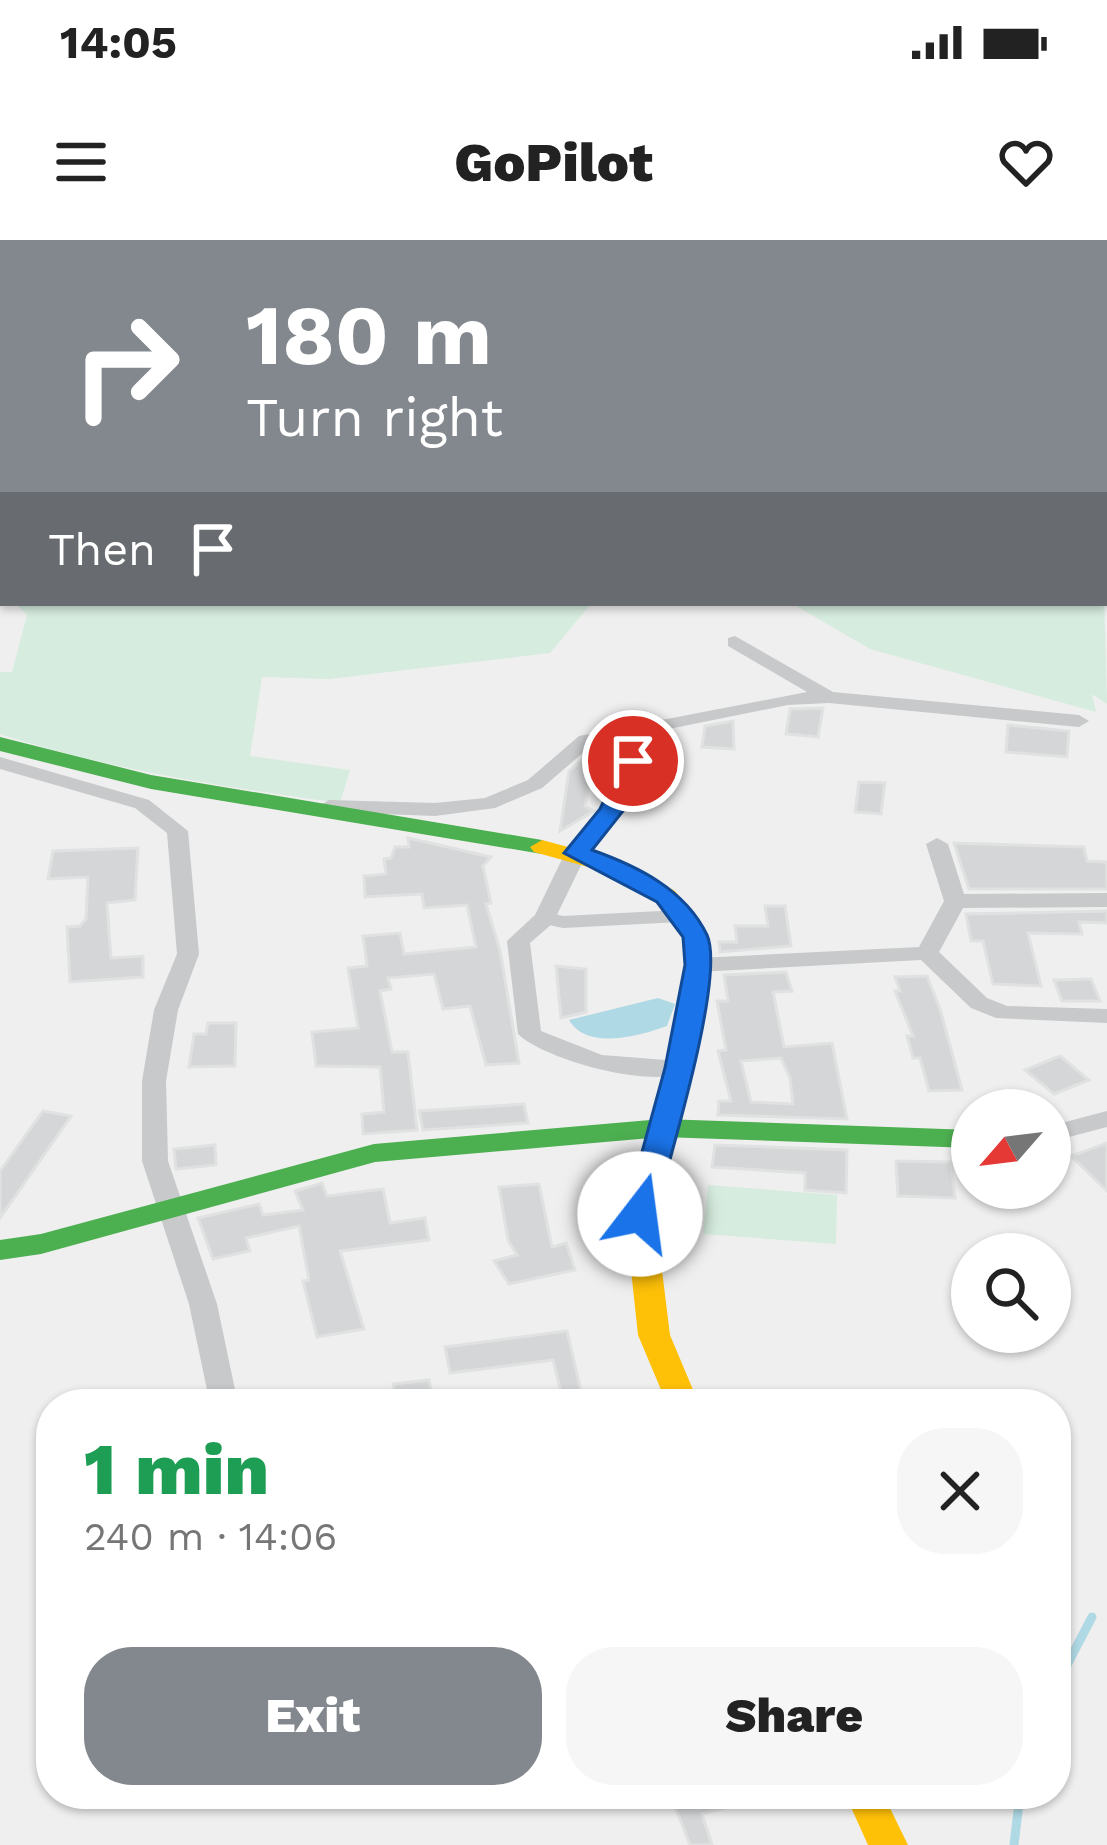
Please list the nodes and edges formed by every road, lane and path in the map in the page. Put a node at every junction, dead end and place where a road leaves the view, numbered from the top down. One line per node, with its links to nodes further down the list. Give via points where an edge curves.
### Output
1 (735, 642): 2 (street)
2 (829, 697): 3 (street); 4 (street)
3 (1079, 721)
4 (641, 728): 9 (street, via 586,740 538,783 497,802); 11 (street, via 611,811)
5 (0, 744): 7 (street)
6 (0, 763): 8 (street)
7 (162, 782): 8 (street); 9 (street)
8 (142, 804): 24 (street, via 177,831 188,954 166,1010 154,1081 155,1161)
9 (309, 805): 11 (street)
10 (938, 844): 13 (street)
11 (576, 853): 14 (street, via 666,896); 15 (street)
12 (1107, 900): 13 (street)
13 (955, 901): 16 (street)
14 (680, 916): 15 (lane); 17 (street, via 695,937)
15 (545, 918): 19 (street, via 518,941 530,1034 603,1065)
16 (927, 953): 17 (street); 18 (street, via 979,1003 1004,1012)
17 (698, 965): 19 (street)
18 (1107, 1016)
19 (679, 1068): 21 (street)
20 (1107, 1119): 22 (street)
21 (662, 1128): 23 (street); 24 (street, via 374,1153); 27 (street, via 640,1214 654,1335)
22 (1071, 1128)
23 (951, 1138)
24 (169, 1208): 25 (street); 26 (street, via 203,1304)
25 (0, 1250)
26 (221, 1389)
27 (677, 1389)
28 (871, 1809): 29 (street)
29 (888, 1845)

